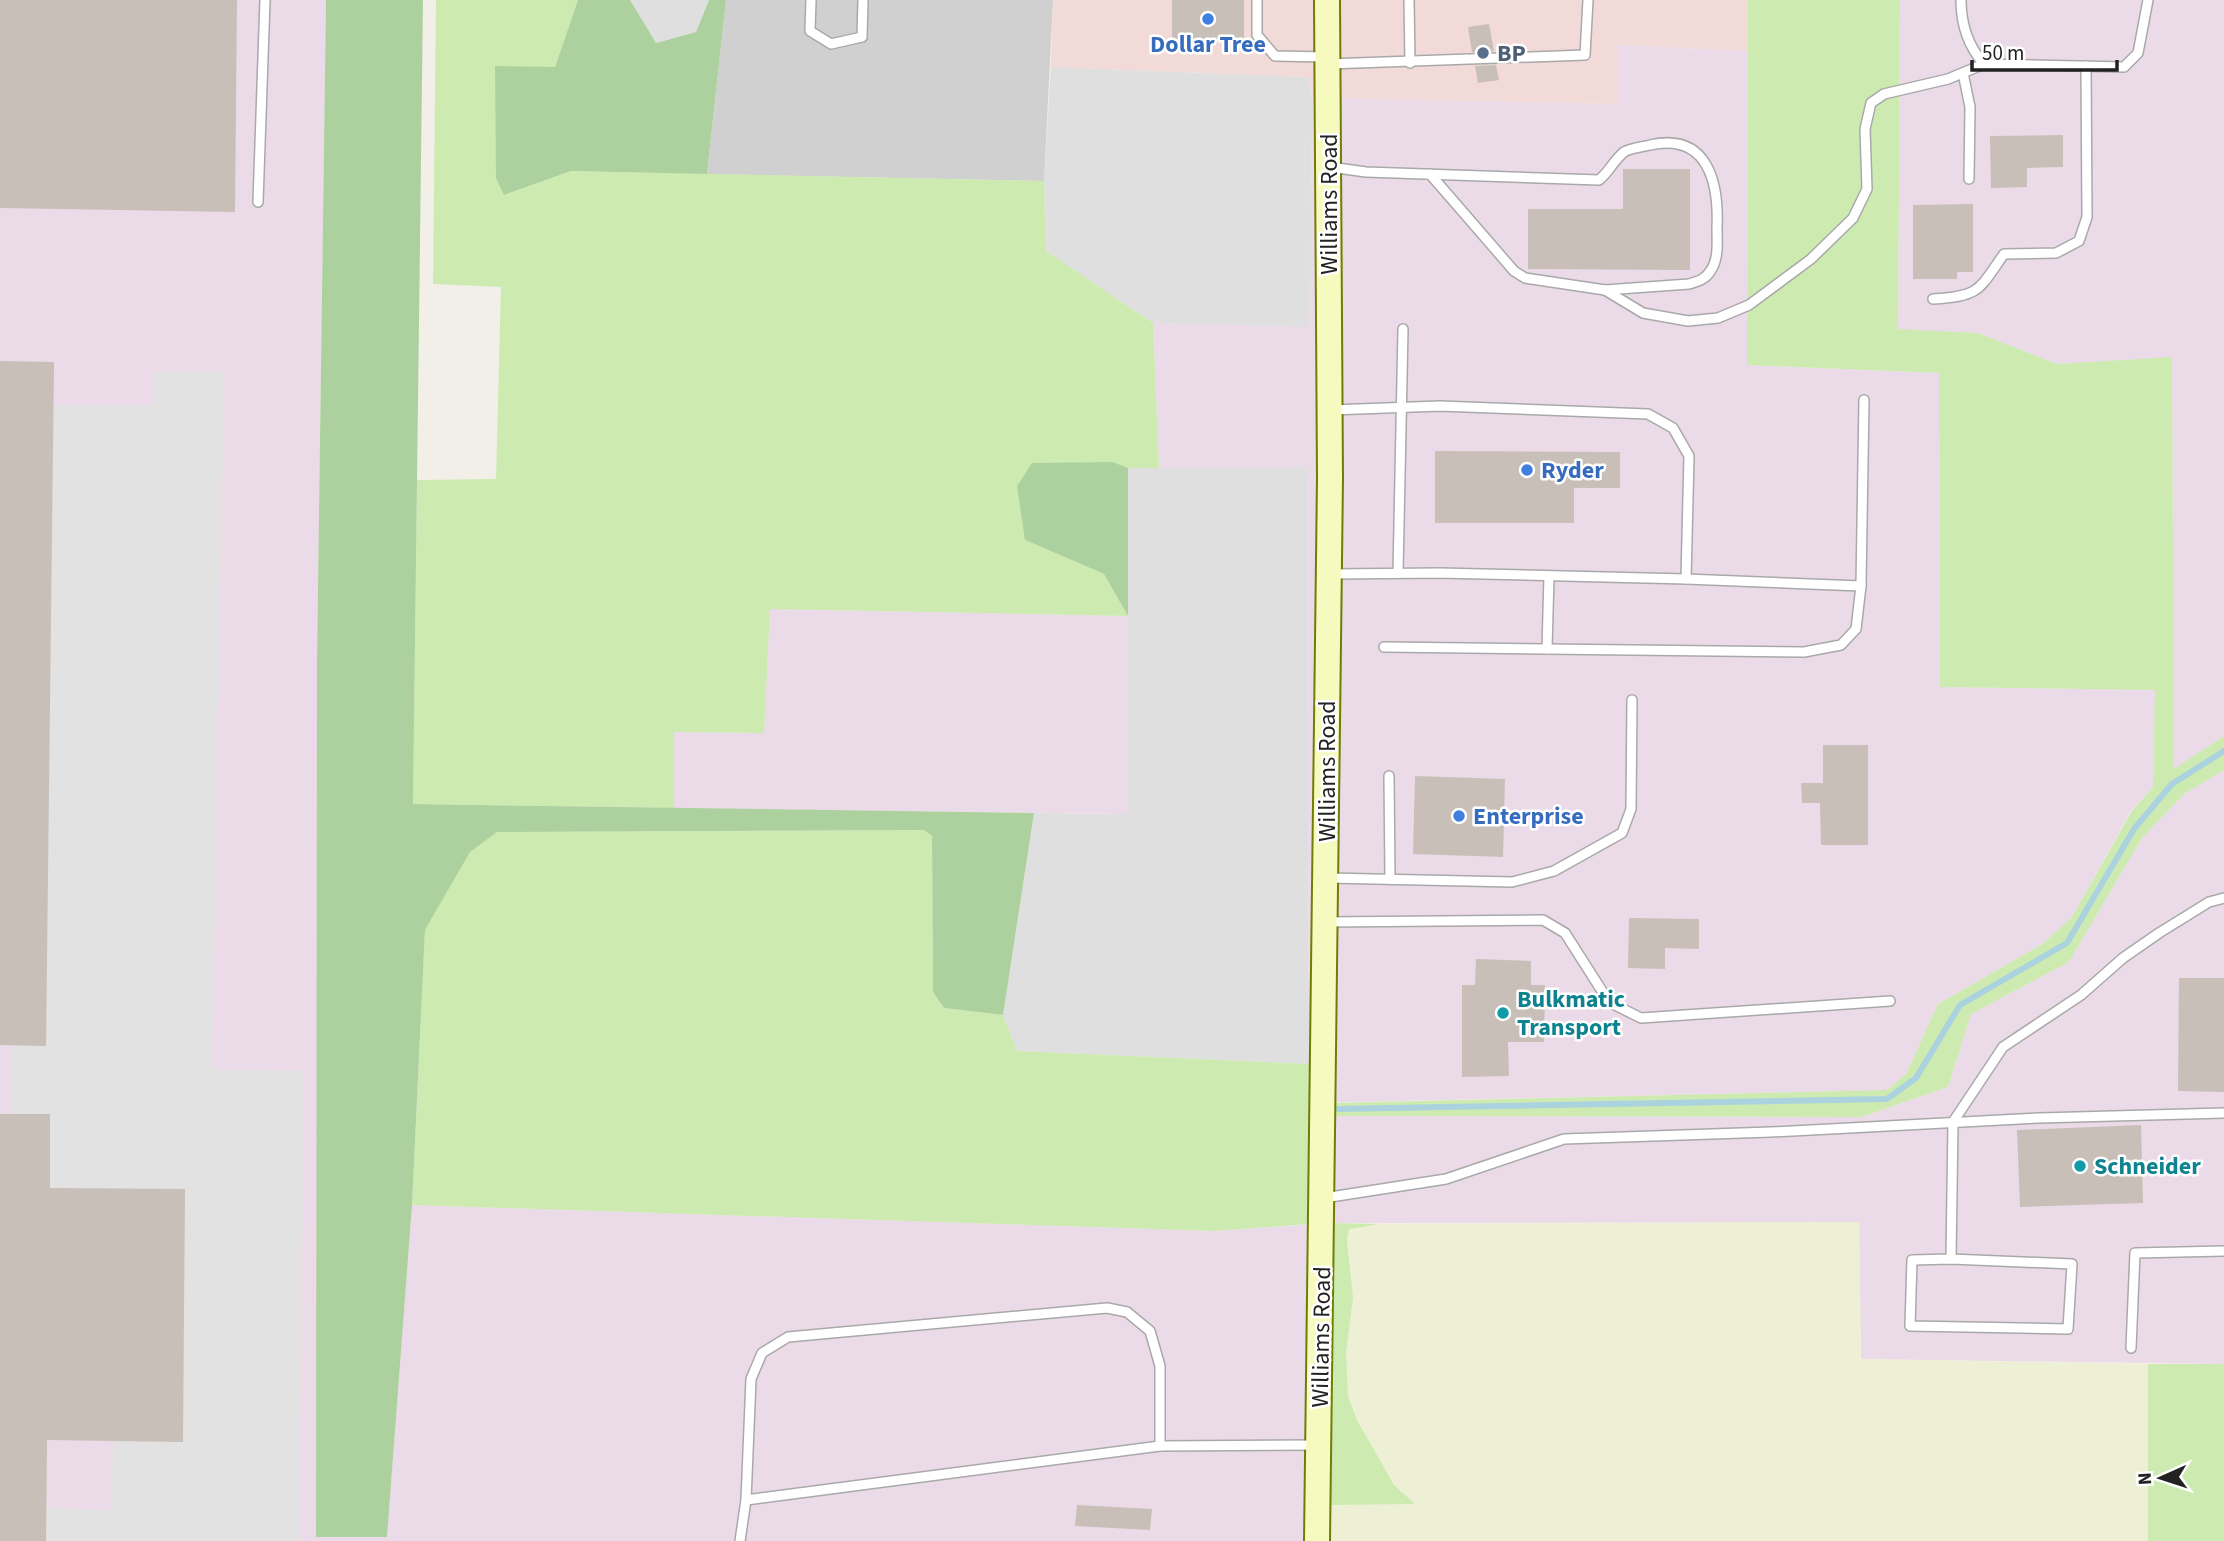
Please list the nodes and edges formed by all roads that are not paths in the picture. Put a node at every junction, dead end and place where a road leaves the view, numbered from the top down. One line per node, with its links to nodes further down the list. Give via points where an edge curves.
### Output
1 (265, 0): 18 (lane)
2 (811, 0): 3 (lane, via 810,32 831,44 862,37)
3 (863, 0)
4 (1257, 0): 10 (lane, via 1257,36 1275,56)
5 (1327, 0): 10 (main road, Williams Road)
6 (1409, 0): 11 (lane)
7 (1588, 0): 11 (lane, via 1585,55)
8 (1961, 0): 12 (lane, via 1961,20)
9 (2148, 0): 13 (lane, via 2138,53 2124,67)
10 (1328, 61): 11 (lane); 15 (main road, Williams Road)
11 (1409, 63)
12 (1984, 64): 13 (lane); 14 (lane)
13 (2086, 66): 20 (lane, via 2087,217 2079,241 2056,253 2004,254 1982,286 1964,297)
14 (1963, 73): 17 (lane, via 1970,107); 19 (lane, via 1884,94 1871,103 1866,129 1867,189 1853,218 1811,259 1749,305 1718,318 1688,321 1643,313)
15 (1328, 166): 16 (lane); 24 (main road, Williams Road)
16 (1430, 174): 19 (lane, via 1514,271 1525,278); 19 (lane, via 1599,180 1625,151 1680,144 1694,151 1708,165 1714,181 1718,217 1716,258 1710,272 1702,281 1689,284)
17 (1969, 179)
18 (258, 202)
19 (1605, 290)
20 (1933, 299)
21 (1403, 329): 23 (lane)
22 (1864, 400): 29 (lane)
23 (1401, 408): 24 (lane); 25 (lane); 28 (lane, via 1647,414 1672,428 1689,456)
24 (1330, 410): 26 (main road, Williams Road)
25 (1398, 573): 26 (lane); 27 (lane)
26 (1329, 574): 34 (main road, Williams Road)
27 (1549, 576): 28 (lane); 31 (lane)
28 (1686, 579): 29 (lane)
29 (1861, 586): 31 (lane, via 1856,629 1841,645 1804,652)
30 (1384, 647): 31 (lane)
31 (1547, 649)
32 (1632, 700): 35 (lane, via 1631,808 1622,834 1555,871 1512,882)
33 (1389, 776): 35 (lane)
34 (1326, 878): 35 (lane); 37 (main road, Williams Road)
35 (1390, 879)
36 (2224, 898): 40 (lane, via 2209,902 2159,933 2081,995 2003,1047)
37 (1326, 922): 38 (lane, via 1543,920 1565,933 1609,1002 1641,1018); 41 (main road, Williams Road)
38 (1890, 1001)
39 (2224, 1113): 40 (lane)
40 (1953, 1122): 41 (lane, via 1564,1139 1446,1179); 43 (lane)
41 (1322, 1198): 45 (main road, Williams Road)
42 (2224, 1251): 44 (lane, via 2135,1253)
43 (1951, 1259): 43 (lane, via 2072,1264 2068,1329 1910,1326 1912,1260)
44 (2132, 1348)
45 (1319, 1445): 46 (lane); 49 (main road, Williams Road)
46 (1160, 1446): 47 (lane); 47 (lane, via 1160,1366 1150,1331 1127,1312 1107,1308 788,1337 762,1353 751,1379)
47 (746, 1500): 48 (lane)
48 (740, 1541)
49 (1318, 1541)

